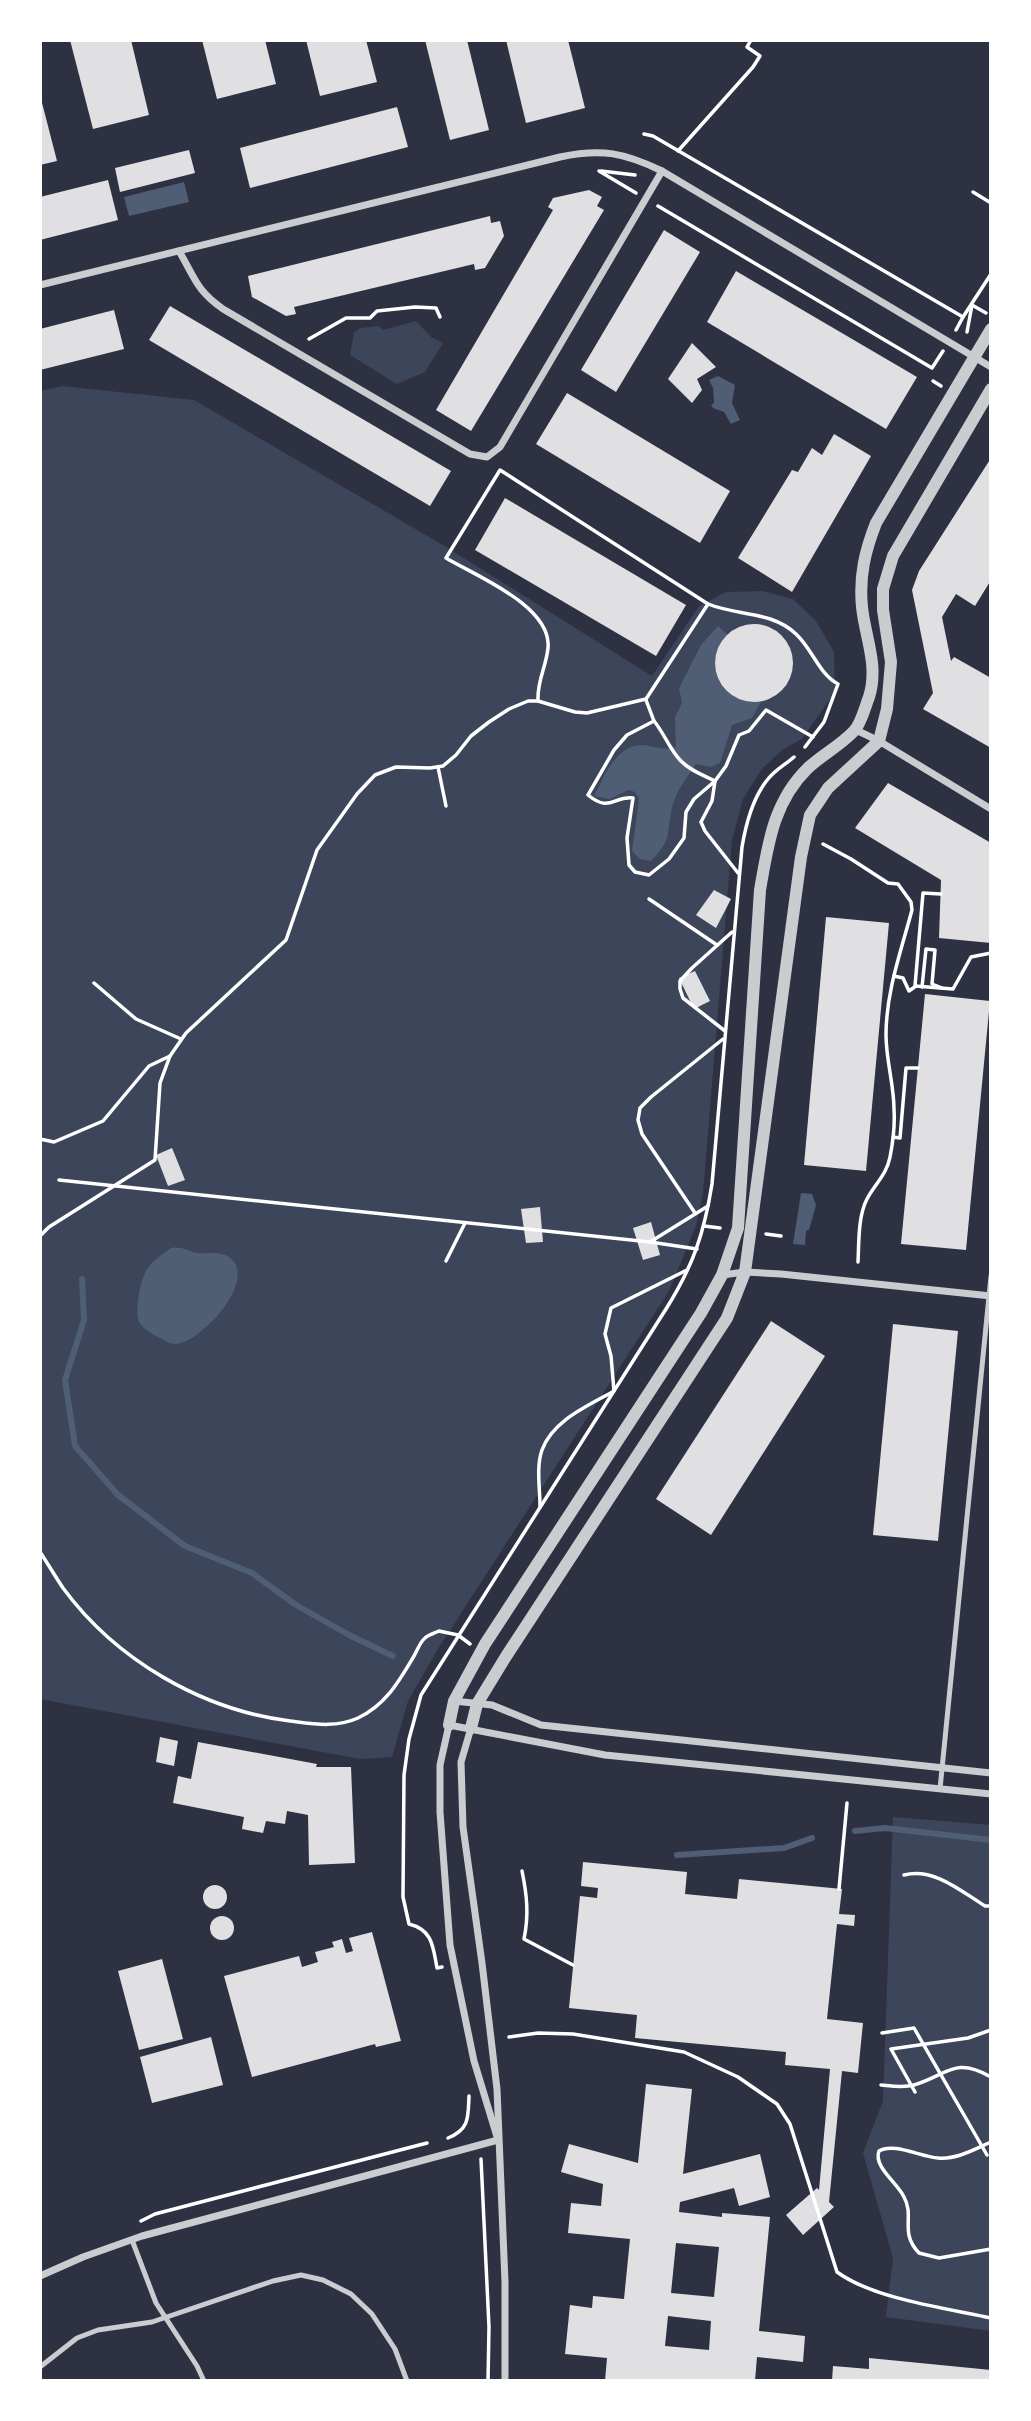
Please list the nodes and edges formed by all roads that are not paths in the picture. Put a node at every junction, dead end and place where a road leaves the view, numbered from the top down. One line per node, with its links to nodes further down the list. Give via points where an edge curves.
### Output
1 (662, 171): 2 (street, via 634,158 587,151); 2 (street, via 500,447 487,457 470,454 205,297); 5 (street)
2 (179, 251): 3 (street)
3 (40, 285)
4 (991, 329): 5 (street)
5 (974, 357): 6 (street); 8 (street, via 876,523 867,547 862,607 872,674)
6 (991, 367)
7 (991, 389): 9 (street, via 914,517 888,571 883,610 891,662)
8 (856, 730): 9 (street); 12 (street, via 794,784 778,808 769,836 760,890 738,1228)
9 (879, 741): 10 (street); 11 (street, via 828,788 810,815)
10 (991, 809)
11 (745, 1272): 12 (street); 14 (street); 16 (street, via 727,1318)
12 (722, 1275): 15 (street, via 485,1644)
13 (991, 1276): 14 (lane)
14 (990, 1296): 19 (lane)
15 (454, 1701): 16 (street); 17 (street)
16 (477, 1704): 18 (street); 19 (street, via 505,1709 541,1725)
17 (449, 1725): 18 (street); 23 (street, via 440,1765 440,1812 450,1945 481,2087)
18 (471, 1728): 21 (street, via 605,1755); 23 (street, via 461,1762 463,1827 497,2089)
19 (943, 1768): 20 (street); 21 (lane)
20 (991, 1773)
21 (940, 1789): 22 (street)
22 (991, 1794)
23 (498, 2140): 24 (street); 30 (street)
24 (132, 2240): 25 (street); 26 (lane)
25 (40, 2276)
26 (164, 2318): 27 (lane, via 77,2338); 28 (lane); 29 (lane, via 273,2281 301,2275 323,2280 351,2294 372,2314 395,2349)
27 (40, 2367)
28 (204, 2381)
29 (407, 2381)
30 (505, 2381)

